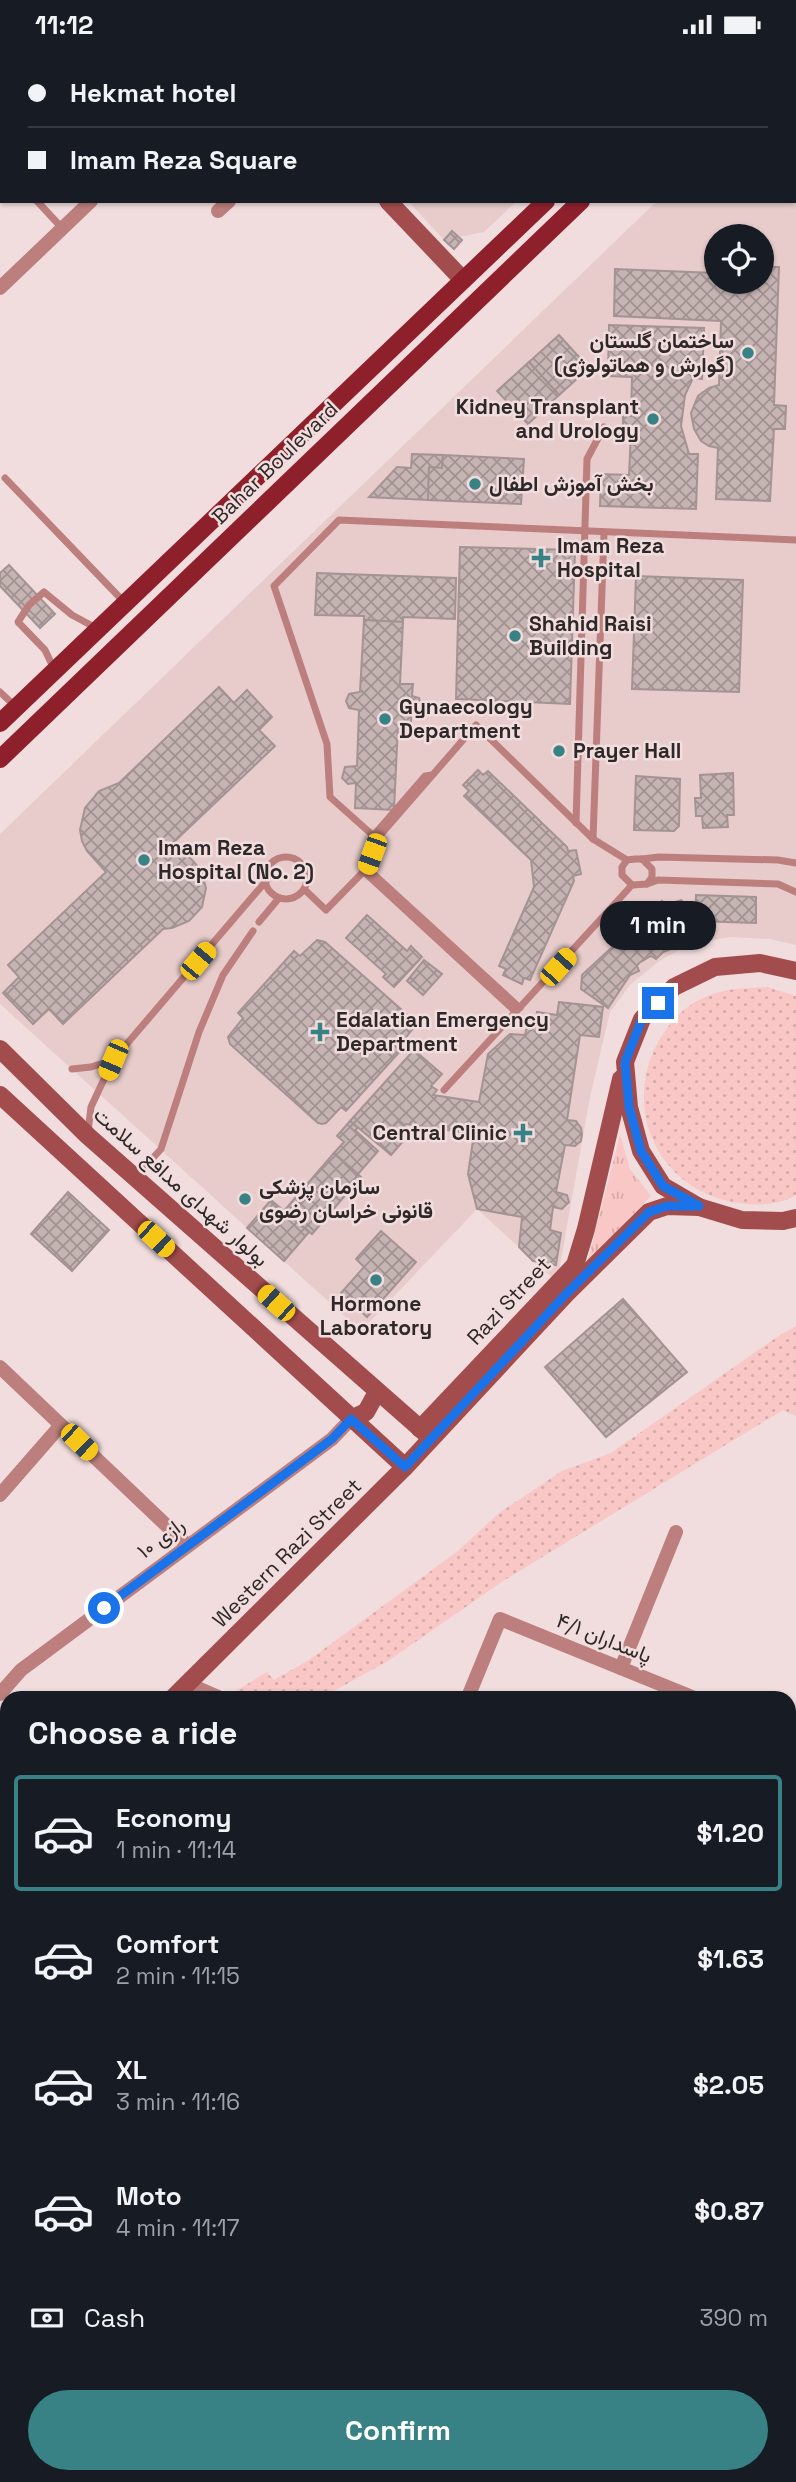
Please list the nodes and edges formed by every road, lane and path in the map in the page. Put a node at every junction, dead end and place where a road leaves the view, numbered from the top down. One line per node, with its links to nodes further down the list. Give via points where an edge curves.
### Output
1 (39, 203): 6 (lane)
2 (88, 203): 6 (street)
3 (390, 203): 7 (main road)
4 (544, 203): 7 (main road, Bahar Boulevard)
5 (579, 203): 22 (main road, Bahar Boulevard)
6 (62, 228): 8 (street)
7 (463, 280): 14 (main road, Bahar Boulevard)
8 (0, 288)
9 (604, 427): 11 (lane, via 587,459)
10 (5, 478): 14 (lane)
11 (584, 532): 12 (lane); 18 (lane); 24 (lane, via 340,520 274,586 327,744 330,797)
12 (604, 533): 13 (lane); 19 (lane)
13 (796, 540)
14 (126, 604): 15 (main road, Bahar Boulevard)
15 (99, 629): 16 (main road, Bahar Boulevard); 16 (lane, via 44,592 29,605 18,622 45,650)
16 (54, 671): 20 (main road, Bahar Boulevard)
17 (0, 692): 20 (lane)
18 (580, 699): 19 (lane); 23 (lane)
19 (598, 701): 25 (lane)
20 (16, 707): 21 (main road, Bahar Boulevard)
21 (0, 723)
22 (0, 758)
23 (576, 823): 24 (lane, via 476,725); 25 (lane)
24 (375, 838): 29 (lane)
25 (593, 839): 27 (lane)
26 (642, 859): 27 (lane); 28 (lane); 31 (lane, via 652,869)
27 (627, 860): 32 (lane, via 622,875)
28 (796, 863)
29 (365, 870): 33 (lane, via 326,910); 39 (lane)
30 (265, 881): 33 (lane, via 271,863 289,857 305,868); 35 (lane); 41 (lane)
31 (647, 884): 32 (lane); 34 (lane, via 658,880 778,884)
32 (632, 885): 39 (lane)
33 (304, 889): 35 (lane, via 293,898)
34 (796, 892)
35 (279, 898): 36 (lane)
36 (259, 922)
37 (254, 931): 47 (lane, via 223,975 161,1149)
38 (795, 967): 42 (main road, Razi Street, via 760,963 715,968 674,987 642,1019)
39 (518, 1010): 44 (lane)
40 (0, 1049): 46 (main road, بولوار شهدای مدافع سلامت)
41 (113, 1060): 43 (lane); 46 (lane, via 91,1107)
42 (625, 1062): 48 (main road, via 629,1107 641,1151 663,1186); 54 (main road, Razi Street, via 575,1265)
43 (72, 1069)
44 (444, 1090)
45 (0, 1095): 52 (main road)
46 (88, 1136): 47 (main road, بولوار شهدای مدافع سلامت)
47 (135, 1178): 51 (main road, بولوار شهدای مدافع سلامت)
48 (699, 1206): 49 (main road, via 742,1220); 54 (main road, Razi Street, via 667,1206 649,1212)
49 (796, 1218)
50 (0, 1367): 53 (street)
51 (377, 1392): 52 (main road, via 366,1412); 54 (main road, بولوار شهدای مدافع سلامت)
52 (351, 1419): 55 (main road); 58 (street, رازی ۱۰, via 332,1439)
53 (61, 1425): 56 (street); 58 (street)
54 (425, 1433): 55 (main road, Western Razi Street)
55 (405, 1467): 60 (main road, Western Razi Street)
56 (0, 1495)
57 (676, 1532): 59 (street)
58 (187, 1545): 61 (street, رازی ۱۰, via 21,1670)
59 (621, 1668): 64 (street, پاسداران ۴/۱, via 500,1619); 65 (street, پاسداران ۴/۱)
60 (188, 1684): 62 (main road, Western Razi Street); 63 (street)
61 (3, 1691)
62 (180, 1691)
63 (204, 1691)
64 (470, 1691)
65 (677, 1691)

